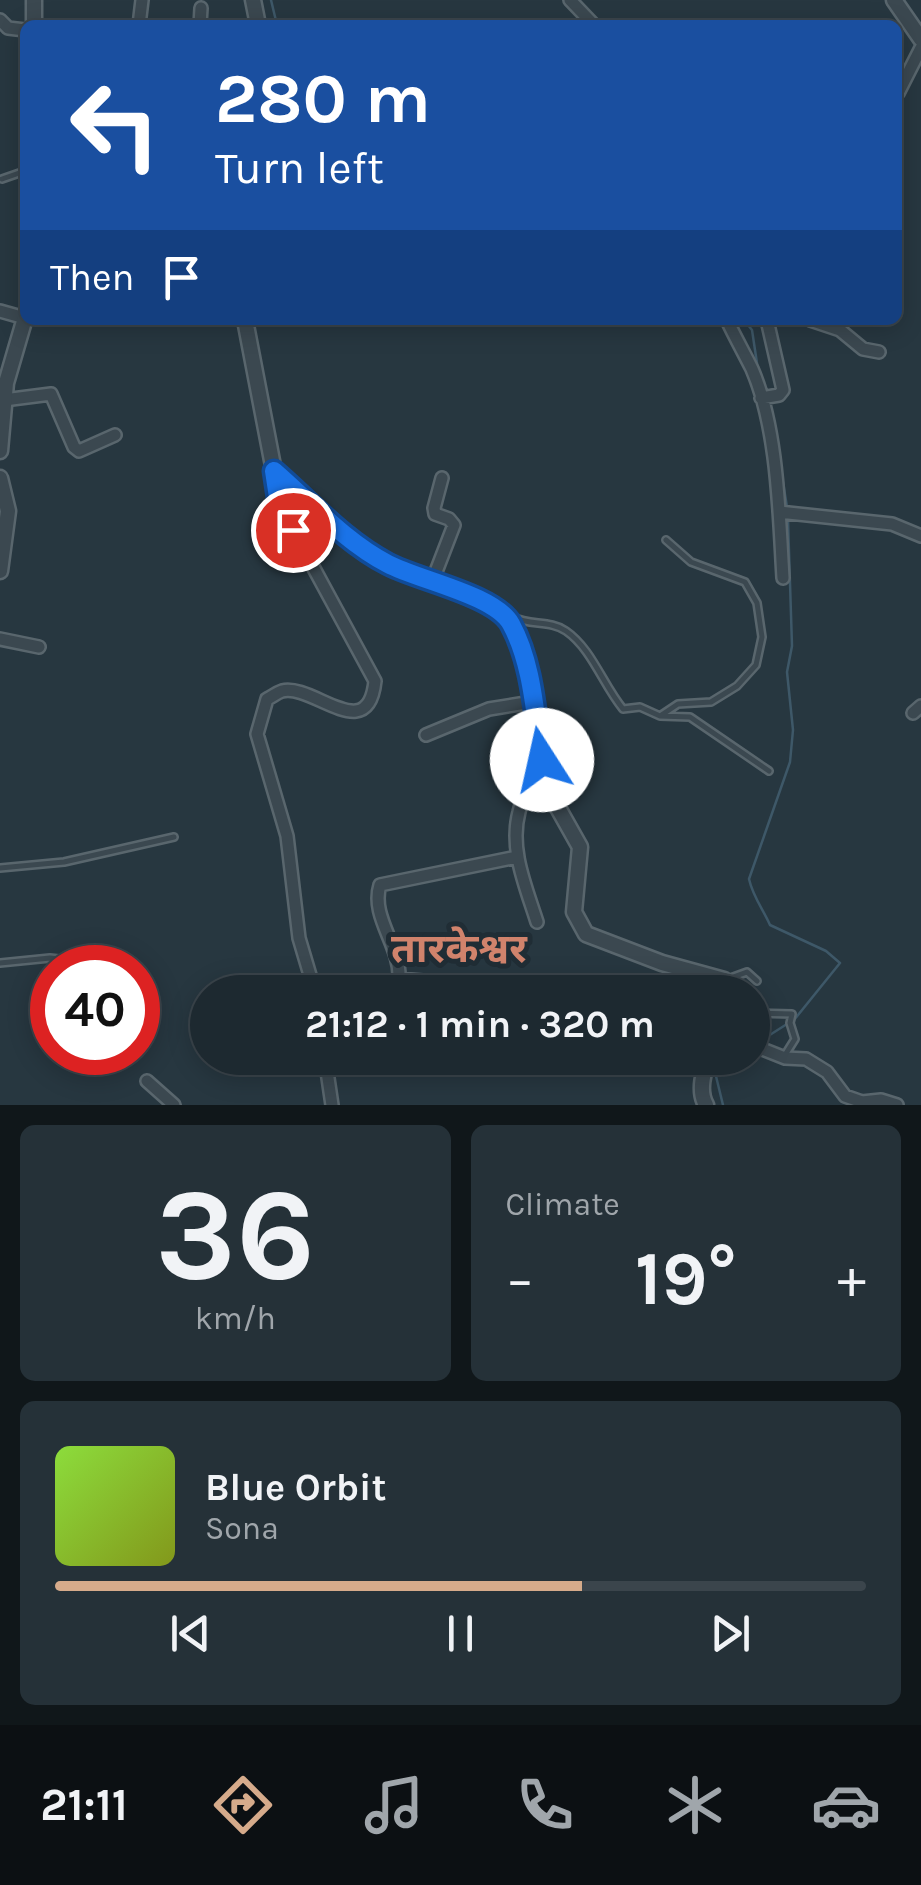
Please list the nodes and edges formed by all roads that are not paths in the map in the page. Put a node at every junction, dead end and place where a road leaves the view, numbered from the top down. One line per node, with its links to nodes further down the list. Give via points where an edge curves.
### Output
1 (570, 0): 5 (street)
2 (894, 0): 6 (street)
3 (202, 8): 4 (street)
4 (201, 20)
5 (589, 20)
6 (921, 39)
7 (921, 48): 8 (street)
8 (902, 85)
9 (23, 325): 16 (street)
10 (246, 325): 20 (street)
11 (730, 325): 15 (street)
12 (768, 325): 15 (street, via 782,386 779,395)
13 (825, 325): 14 (street)
14 (879, 352)
15 (761, 398): 23 (street)
16 (4, 400): 17 (street, via 53,396 79,451); 18 (street)
17 (115, 435)
18 (0, 443): 19 (street)
19 (0, 451)
20 (274, 471): 28 (street, via 349,539); 43 (street, via 279,504 376,682 374,696 351,712 283,690 267,699 256,734 287,836)
21 (0, 478): 26 (street, via 8,511)
22 (442, 478): 28 (street, via 434,508 454,525)
23 (779, 512): 24 (street, via 892,524); 27 (street)
24 (921, 536)
25 (666, 540): 33 (lane, via 691,562 744,582 757,603 762,637 756,665 737,686 711,702 678,704)
26 (0, 571)
27 (783, 578)
28 (432, 582): 29 (street)
29 (497, 608): 32 (street, via 511,622); 33 (lane, via 524,623 565,630 623,709)
30 (0, 639): 31 (street)
31 (40, 647)
32 (532, 702): 34 (street, via 489,709); 35 (street)
33 (660, 716): 36 (lane, via 690,716)
34 (426, 736)
35 (542, 760): 38 (street, via 519,810); 45 (street, via 553,799 580,847 574,912 586,934)
36 (768, 770)
37 (174, 837): 39 (lane, via 64,862)
38 (517, 857): 40 (street); 44 (street, via 380,885 381,918)
39 (0, 868)
40 (537, 922)
41 (30, 960): 42 (lane)
42 (0, 963)
43 (310, 975)
44 (399, 975)
45 (698, 975)
46 (770, 1013): 48 (lane, via 792,1014 795,1039)
47 (770, 1052): 48 (street)
48 (785, 1058): 55 (street, via 806,1058 845,1096)
49 (328, 1075): 53 (street)
50 (703, 1075): 54 (street)
51 (147, 1081): 52 (street)
52 (174, 1105)
53 (332, 1105)
54 (706, 1105)
55 (897, 1105)

